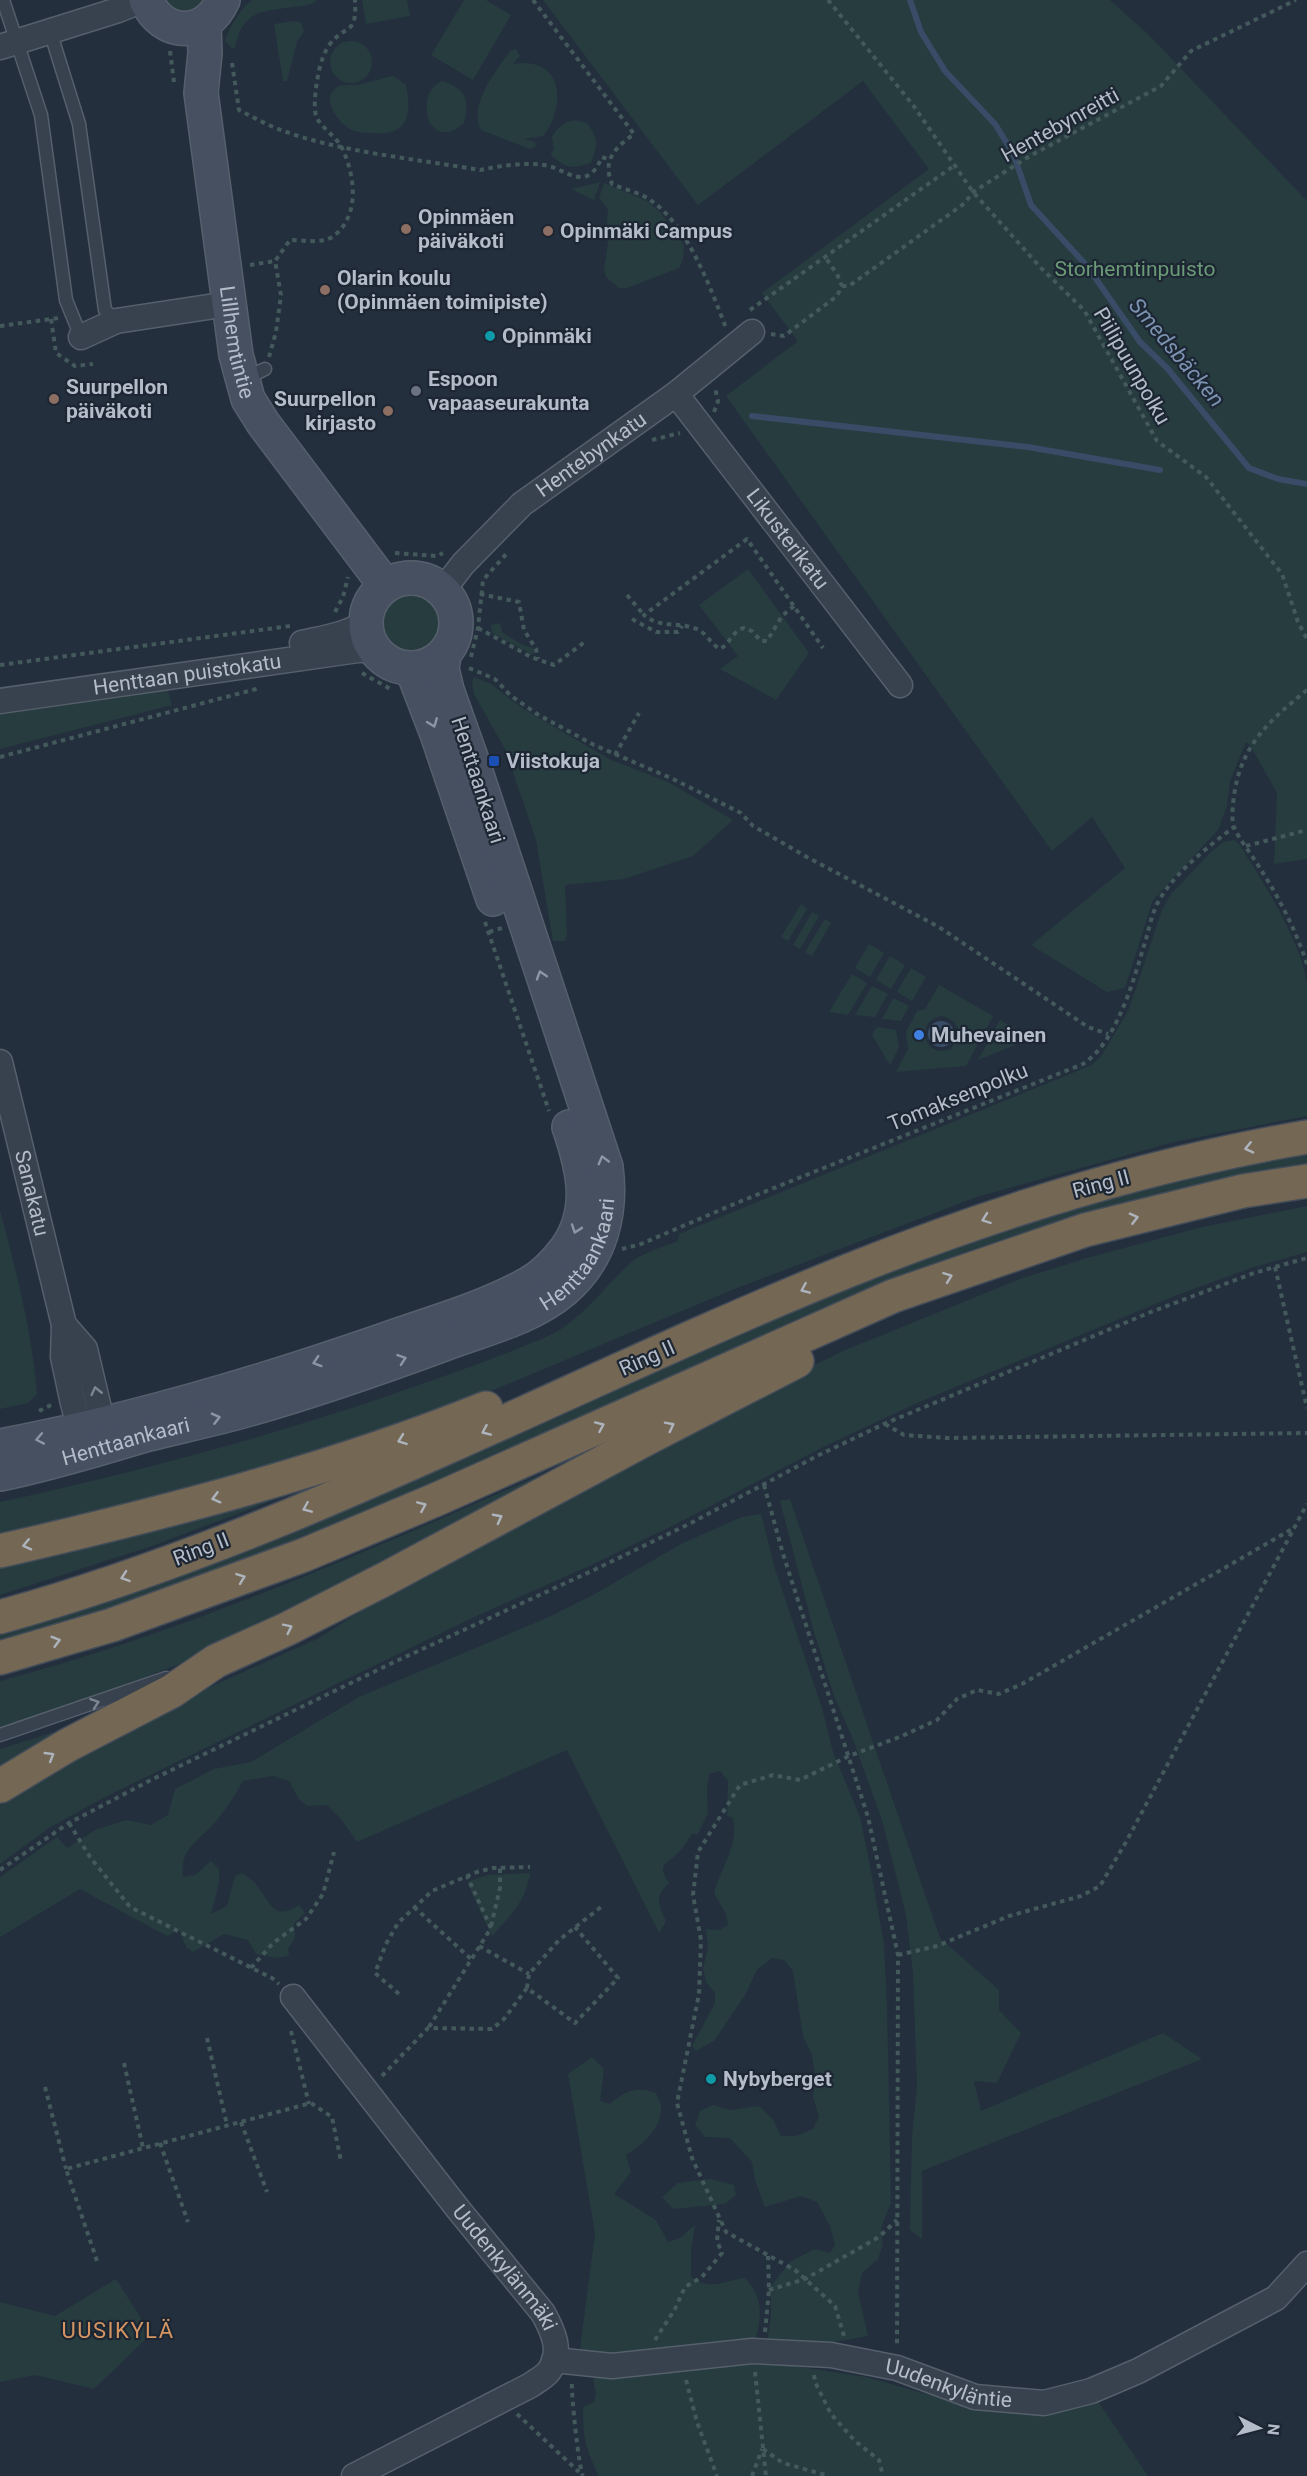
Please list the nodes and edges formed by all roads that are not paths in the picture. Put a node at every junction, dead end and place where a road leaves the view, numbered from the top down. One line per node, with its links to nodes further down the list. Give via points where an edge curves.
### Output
1 (3, 0): 5 (lane)
2 (145, 0): 3 (main road, via 158,19 169,25); 4 (street)
3 (202, 17): 6 (main road, Lillhemtintie, via 186,55 201,93)
4 (50, 31): 5 (street); 7 (lane, via 79,124 105,310)
5 (8, 44): 9 (lane, via 41,115 66,300)
6 (228, 304): 7 (street); 11 (main road, Lillhemtintie, via 254,375 248,399)
7 (116, 321): 9 (street)
8 (744, 322): 10 (street, Hentebynkatu)
9 (81, 336)
10 (676, 393): 12 (street, Hentebynkatu, via 522,504); 16 (street, Likusterikatu)
11 (385, 585): 12 (main road, via 420,578); 13 (main road, via 368,608)
12 (443, 590): 14 (main road, via 451,601 457,623 451,645)
13 (369, 636): 15 (main road); 17 (street, Henttaan puistokatu, via 354,630 298,644); 18 (street, Henttaan puistokatu, via 337,652)
14 (459, 666): 15 (main road, via 429,665); 24 (main road, Henttaankaari, one-way to 14, via 245,1411 402,1360 544,1304 579,1274 598,1246 609,1191 606,1167 447,690 442,669)
15 (404, 681): 24 (main road, Henttaankaari, one-way to 24, via 437,734 582,1165 584,1188 575,1234 543,1274 529,1284 460,1313)
16 (900, 685)
17 (0, 687)
18 (0, 701)
19 (0, 1062): 24 (street, Sanakatu, via 64,1325 63,1357)
20 (1307, 1137): 23 (highway, Ring II, one-way to 23, via 1164,1167 1042,1200 850,1270)
21 (1307, 1181): 22 (highway, Ring II, one-way to 21, via 1084,1230 1243,1191)
22 (893, 1296): 29 (highway, Ring II, one-way to 22, via 112,1625 304,1555); 30 (highway, one-way to 22, via 387,1578 838,1340)
23 (597, 1381): 27 (highway, one-way to 27, via 554,1381 446,1424 294,1476); 28 (highway, Ring II, one-way to 28, via 408,1467 290,1515 164,1563)
24 (94, 1435): 25 (main road, Henttaankaari, one-way to 25); 26 (main road, Henttaankaari)
25 (0, 1446)
26 (0, 1474)
27 (0, 1551)
28 (0, 1617)
29 (0, 1658)
30 (216, 1661): 31 (lane, one-way to 30); 32 (highway, one-way to 30, via 68,1745 172,1691)
31 (0, 1735)
32 (0, 1786)
33 (293, 1997): 35 (street, Uudenkylänmäki, via 543,2313)
34 (1307, 2264): 35 (street, Uudenkyläntie, via 1276,2298 1138,2371 1091,2391 1044,2403 975,2397 897,2368 812,2354 758,2351 612,2366)
35 (565, 2361): 36 (street, Uudenkylänmäki, via 504,2400)
36 (354, 2476)

